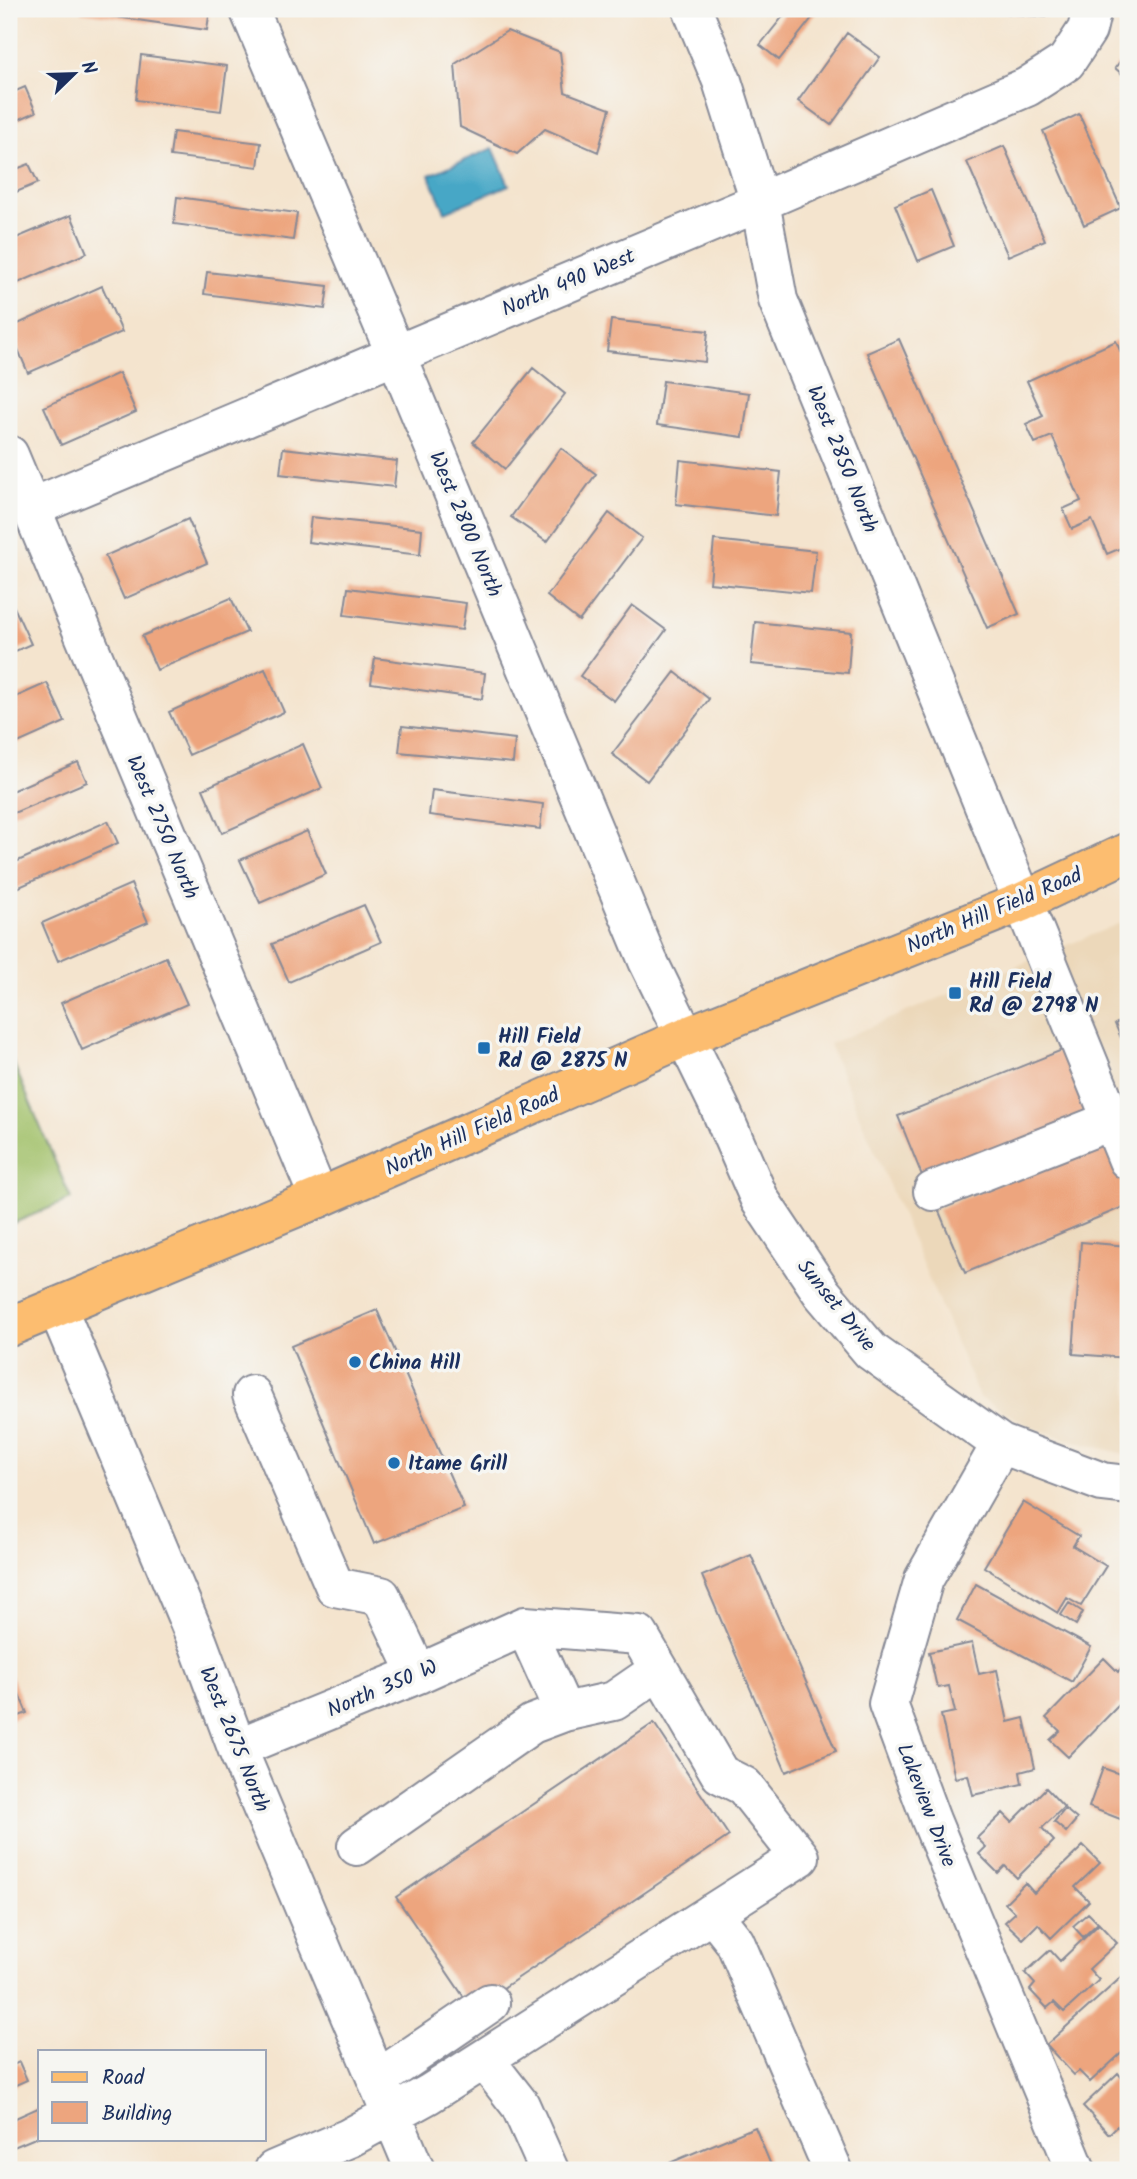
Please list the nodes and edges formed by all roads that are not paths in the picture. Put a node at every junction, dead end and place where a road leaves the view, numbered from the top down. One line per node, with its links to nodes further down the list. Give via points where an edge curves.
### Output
1 (249, 9): 5 (street, West 2800 North)
2 (692, 9): 4 (street, West 2850 North, via 722,81)
3 (1090, 20): 4 (street, North 490 West, via 1066,62 1027,87)
4 (760, 202): 5 (street, North 490 West); 9 (street, West 2850 North, via 778,300)
5 (396, 355): 7 (street, North 490 West); 10 (street, West 2800 North, via 648,961)
6 (9, 455): 7 (street, West 2750 North)
7 (31, 508): 14 (street, West 2750 North)
8 (1128, 852): 9 (main road, North Hill Field Road)
9 (1022, 902): 10 (main road, North Hill Field Road); 11 (street, West 2850 North)
10 (685, 1037): 14 (main road, North Hill Field Road); 18 (street, Sunset Drive, via 760,1200 822,1293 871,1351)
11 (1120, 1117): 12 (street, West 2850 North); 13 (street)
12 (1128, 1160)
13 (933, 1191)
14 (319, 1198): 15 (main road, North Hill Field Road)
15 (57, 1307): 16 (main road, North Hill Field Road); 24 (street, West 2675 North, via 198,1643)
16 (9, 1327)
17 (253, 1395): 22 (street, via 335,1587 381,1596)
18 (1001, 1444): 19 (street, Sunset Drive, via 1102,1482); 36 (street, Lakeview Drive, via 924,1579 888,1704 931,1820)
19 (1128, 1485)
20 (525, 1626): 21 (street, via 639,1635); 22 (street, North 350 W); 23 (street)
21 (659, 1670): 23 (street, via 614,1702); 26 (street, via 720,1774 744,1786 800,1857)
22 (418, 1674): 24 (street, North 350 W)
23 (564, 1712): 25 (street, via 532,1724)
24 (237, 1748): 29 (street, West 2675 North)
25 (357, 1846)
26 (712, 1913): 28 (street); 35 (street, via 735,1942)
27 (490, 2003): 29 (street)
28 (484, 2059): 30 (street); 34 (street, via 520,2105)
29 (377, 2080): 30 (street, West 2675 North)
30 (392, 2116): 31 (street, via 349,2138); 33 (street, West 2675 North)
31 (323, 2161): 32 (street)
32 (274, 2170)
33 (415, 2170)
34 (549, 2170)
35 (833, 2170)
36 (1076, 2170)

